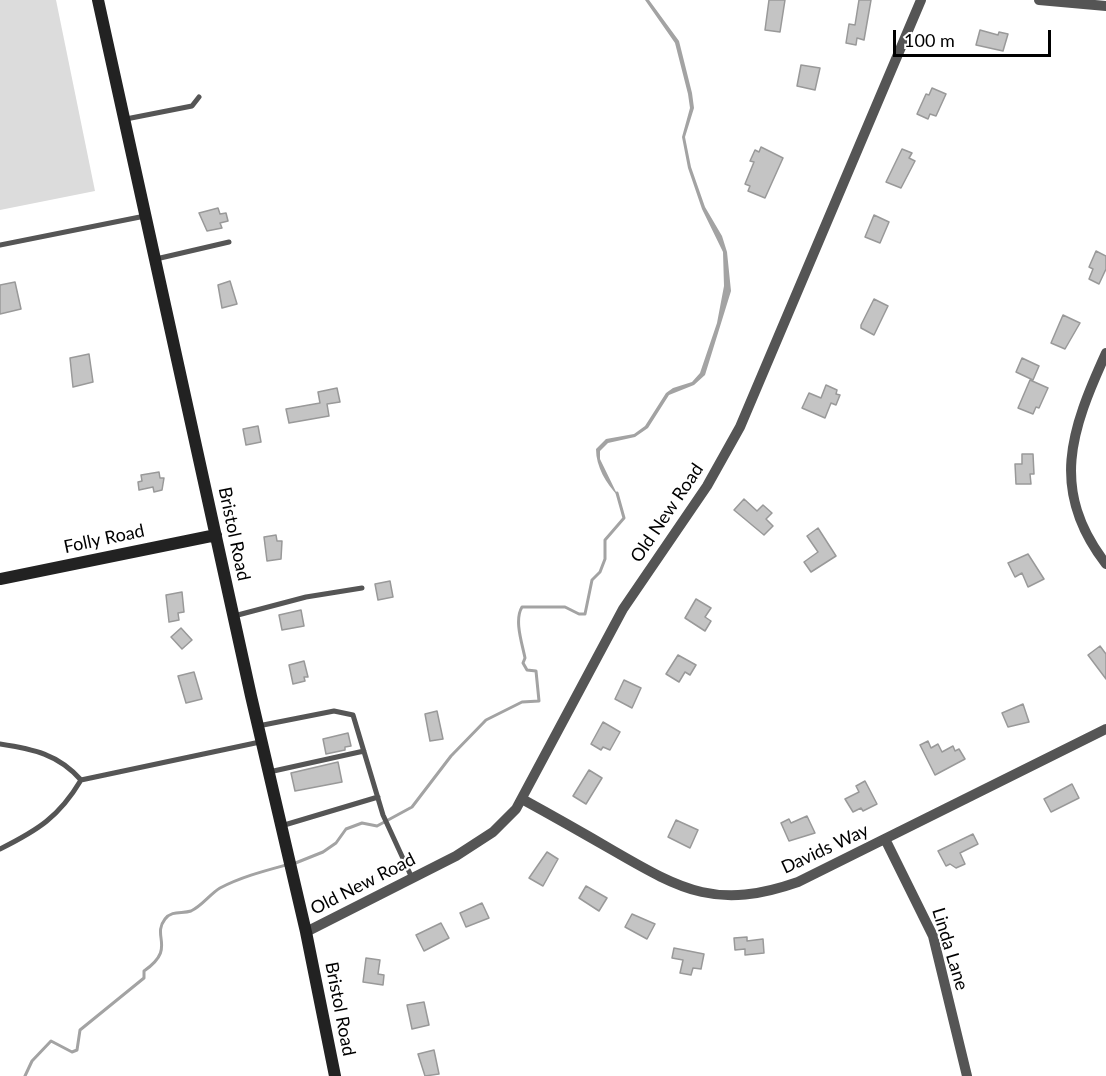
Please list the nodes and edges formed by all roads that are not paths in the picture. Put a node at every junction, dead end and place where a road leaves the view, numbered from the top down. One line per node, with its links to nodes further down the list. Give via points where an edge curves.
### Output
1 (98, 0): 6 (main road, Bristol Road)
2 (921, 0): 25 (street, Old New Road, via 740,427 707,486 623,609)
3 (1039, 0): 4 (street)
4 (1106, 6)
5 (200, 97): 6 (lane, via 192,106)
6 (124, 119): 7 (main road, Bristol Road)
7 (145, 216): 9 (lane); 10 (main road, Bristol Road)
8 (229, 242): 10 (lane)
9 (0, 245)
10 (154, 259): 12 (main road, Bristol Road)
11 (1106, 353): 13 (street, via 1076,424 1071,471 1082,523)
12 (216, 535): 14 (main road, Folly Road); 16 (main road, Bristol Road)
13 (1106, 564)
14 (0, 579)
15 (362, 588): 16 (lane, via 306,597)
16 (234, 616): 17 (main road, Bristol Road)
17 (258, 726): 19 (main road, Bristol Road); 21 (lane, via 334,711 353,715)
18 (1106, 729): 27 (street, Davids Way)
19 (262, 742): 22 (main road, Bristol Road); 23 (lane)
20 (0, 744): 23 (lane, via 47,754 67,764)
21 (364, 751): 22 (lane); 24 (lane)
22 (269, 772): 26 (main road, Bristol Road)
23 (81, 780): 28 (lane, via 48,823)
24 (378, 797): 26 (lane); 29 (lane)
25 (522, 799): 27 (street, Davids Way, via 662,879 715,895 746,896 777,890); 29 (street, Old New Road, via 488,837)
26 (282, 826): 30 (main road, Bristol Road)
27 (885, 838): 32 (street, Linda Lane, via 933,936)
28 (0, 849)
29 (412, 878): 30 (street, Old New Road)
30 (306, 932): 31 (main road, Bristol Road)
31 (335, 1076)
32 (967, 1076)

